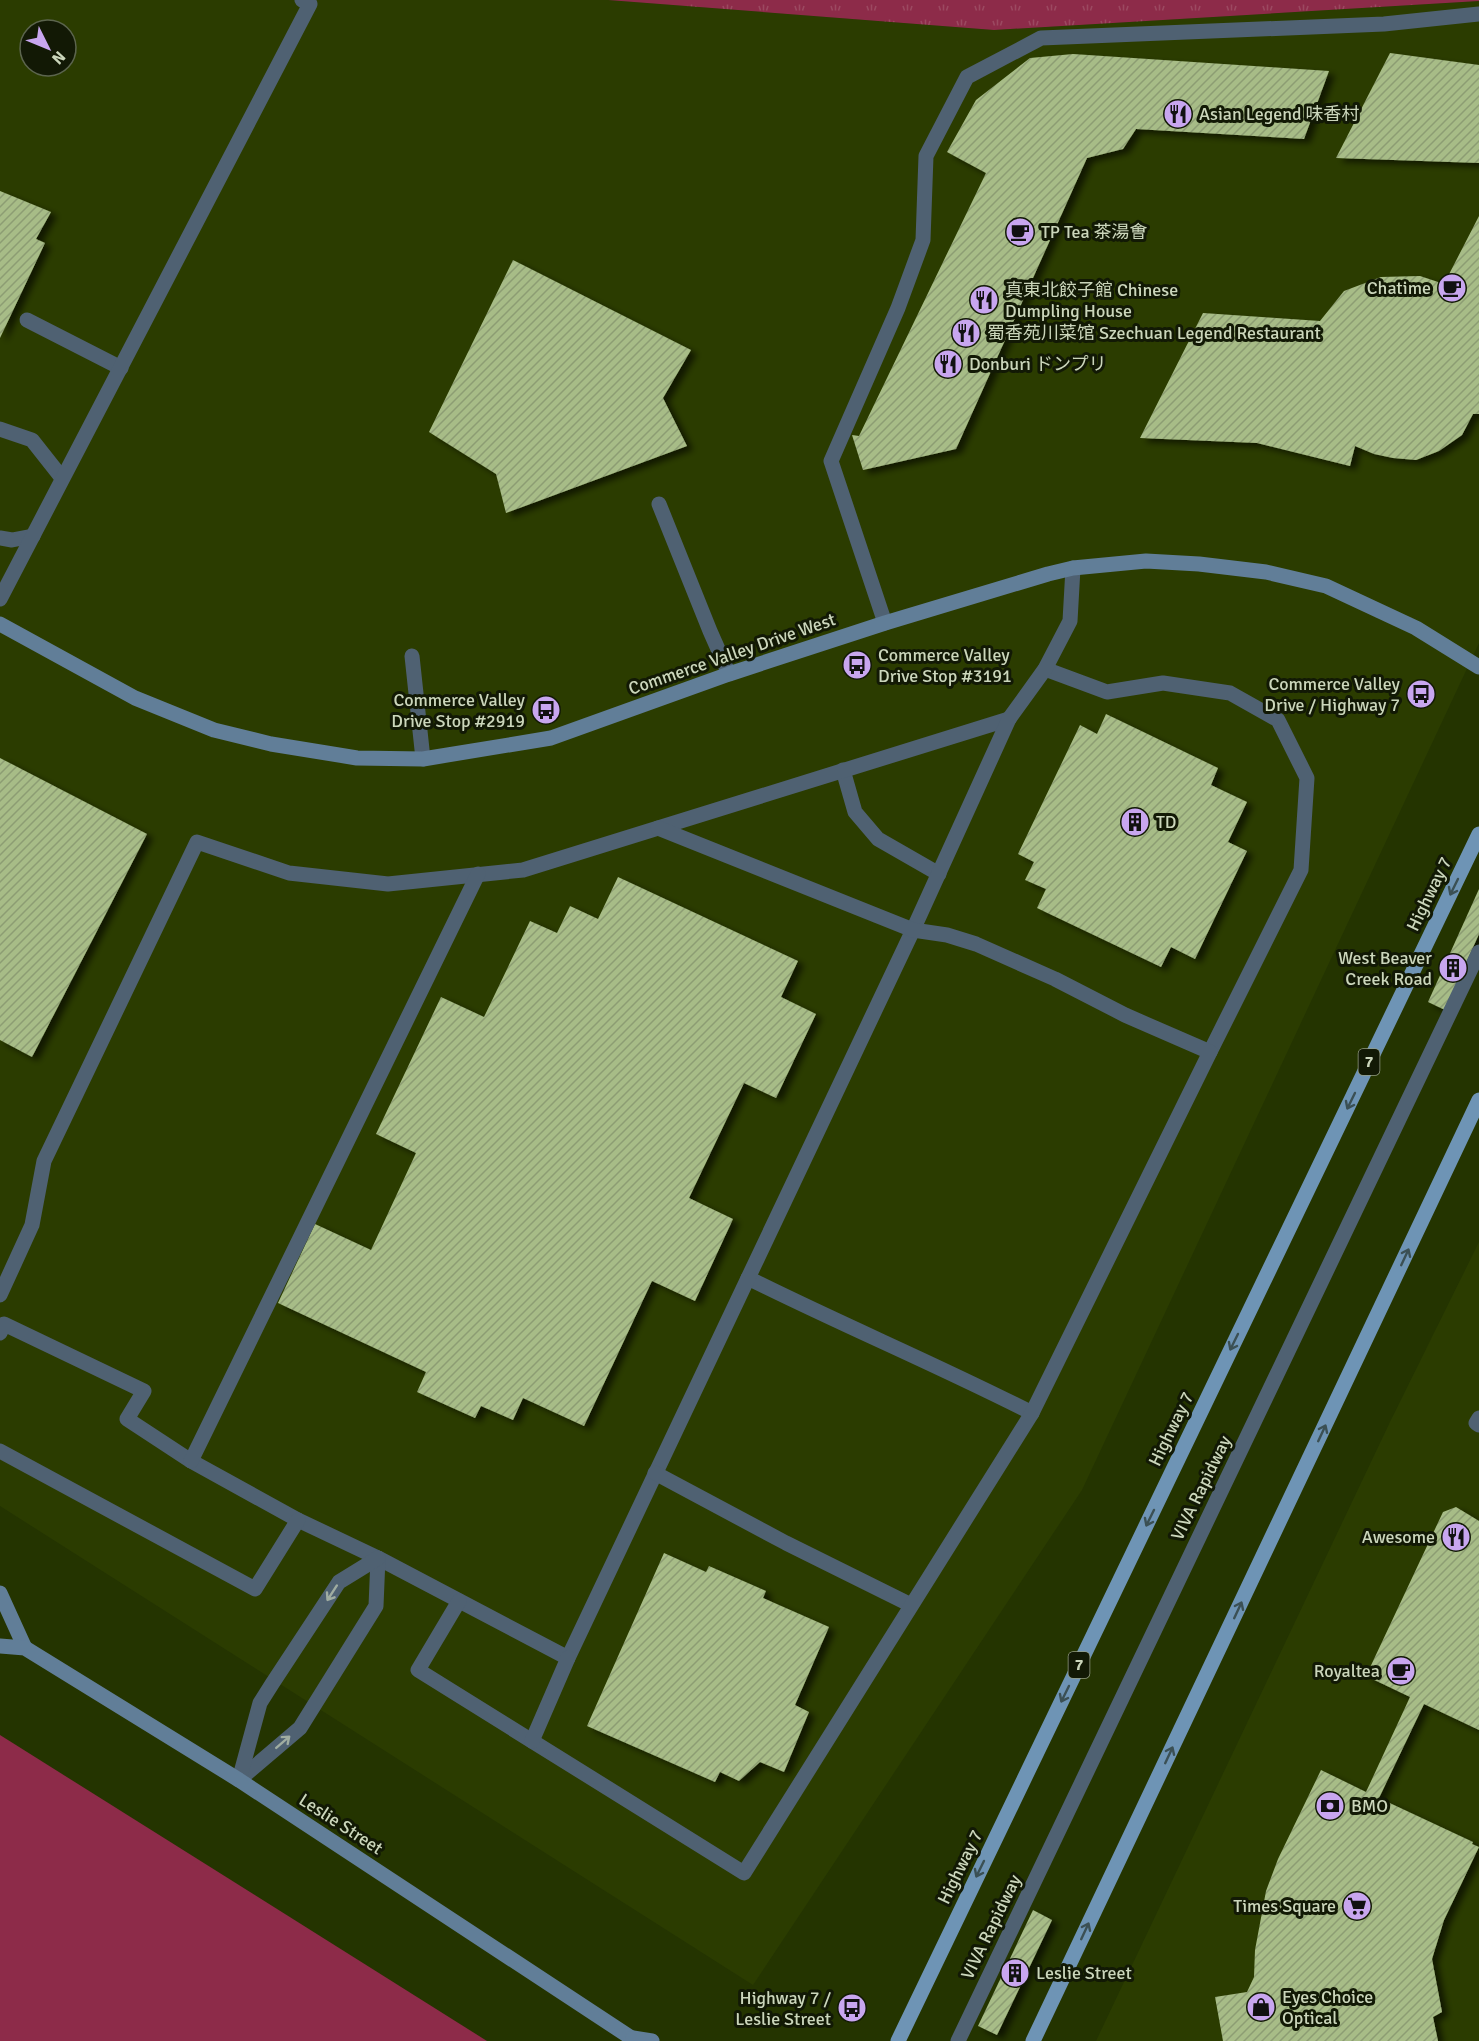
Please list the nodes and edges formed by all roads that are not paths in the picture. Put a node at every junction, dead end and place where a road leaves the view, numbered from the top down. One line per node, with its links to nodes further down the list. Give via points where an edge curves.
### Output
1 (302, 0): 4 (lane, via 310,4)
2 (1479, 14): 12 (lane, via 1384,24 1041,38 967,77 926,156 923,240 898,308 831,460)
3 (27, 320): 4 (lane)
4 (121, 368): 6 (lane)
5 (0, 429): 6 (lane, via 32,440)
6 (62, 478): 8 (lane)
7 (659, 504): 17 (lane)
8 (33, 536): 9 (lane); 11 (lane)
9 (0, 538)
10 (1073, 568): 12 (street, Commerce Valley Drive West); 15 (street, Commerce Valley Drive West, via 1146,561 1199,564 1266,572 1326,586 1416,628); 16 (lane, via 1070,621)
11 (0, 599)
12 (885, 623): 17 (street, Commerce Valley Drive West)
13 (0, 624): 19 (street, Commerce Valley Drive West, via 135,698 214,730 357,758)
14 (412, 656): 19 (lane)
15 (1479, 667)
16 (1046, 669): 18 (lane); 27 (lane, via 1107,692 1163,683 1230,693 1278,720 1307,778 1300,870)
17 (729, 674): 19 (street, Commerce Valley Drive West, via 551,738)
18 (1010, 719): 20 (lane); 24 (lane)
19 (423, 759)
20 (843, 771): 21 (lane); 24 (lane, via 855,812 878,839)
21 (658, 828): 23 (lane, via 523,870); 25 (lane)
22 (1479, 834): 50 (main road, Highway 7 / 7, one-way to 50)
23 (478, 874): 30 (lane, via 388,884 357,881 289,873 196,842 44,1161 32,1225); 36 (lane)
24 (939, 874): 25 (lane)
25 (913, 930): 27 (lane, via 976,944); 29 (lane)
26 (1479, 952): 51 (lane, VIVA Rapidway)
27 (1210, 1052): 32 (lane)
28 (1479, 1100): 52 (main road, one-way to 28)
29 (748, 1278): 32 (lane); 37 (lane)
30 (0, 1296)
31 (1, 1326): 36 (lane, via 144,1391 127,1419)
32 (1032, 1413): 42 (lane)
33 (1479, 1418): 34 (lane)
34 (1479, 1425)
35 (0, 1451): 38 (lane, via 255,1589)
36 (191, 1461): 38 (lane)
37 (655, 1473): 42 (lane); 45 (lane)
38 (298, 1520): 39 (lane)
39 (378, 1558): 41 (lane); 47 (lane, one-way to 47, via 339,1582 260,1703); 47 (lane, one-way to 39, via 300,1728 376,1606)
40 (0, 1593): 44 (street)
41 (459, 1601): 45 (lane); 46 (lane, via 418,1670)
42 (911, 1605): 46 (lane, via 744,1873)
43 (0, 1646): 44 (street, Leslie Street)
44 (25, 1648): 47 (street, Leslie Street)
45 (568, 1658): 46 (lane)
46 (532, 1741)
47 (239, 1780): 48 (street, Leslie Street)
48 (635, 2040): 49 (street, Leslie Street)
49 (652, 2041)
50 (898, 2041)
51 (958, 2041)
52 (1033, 2041)

